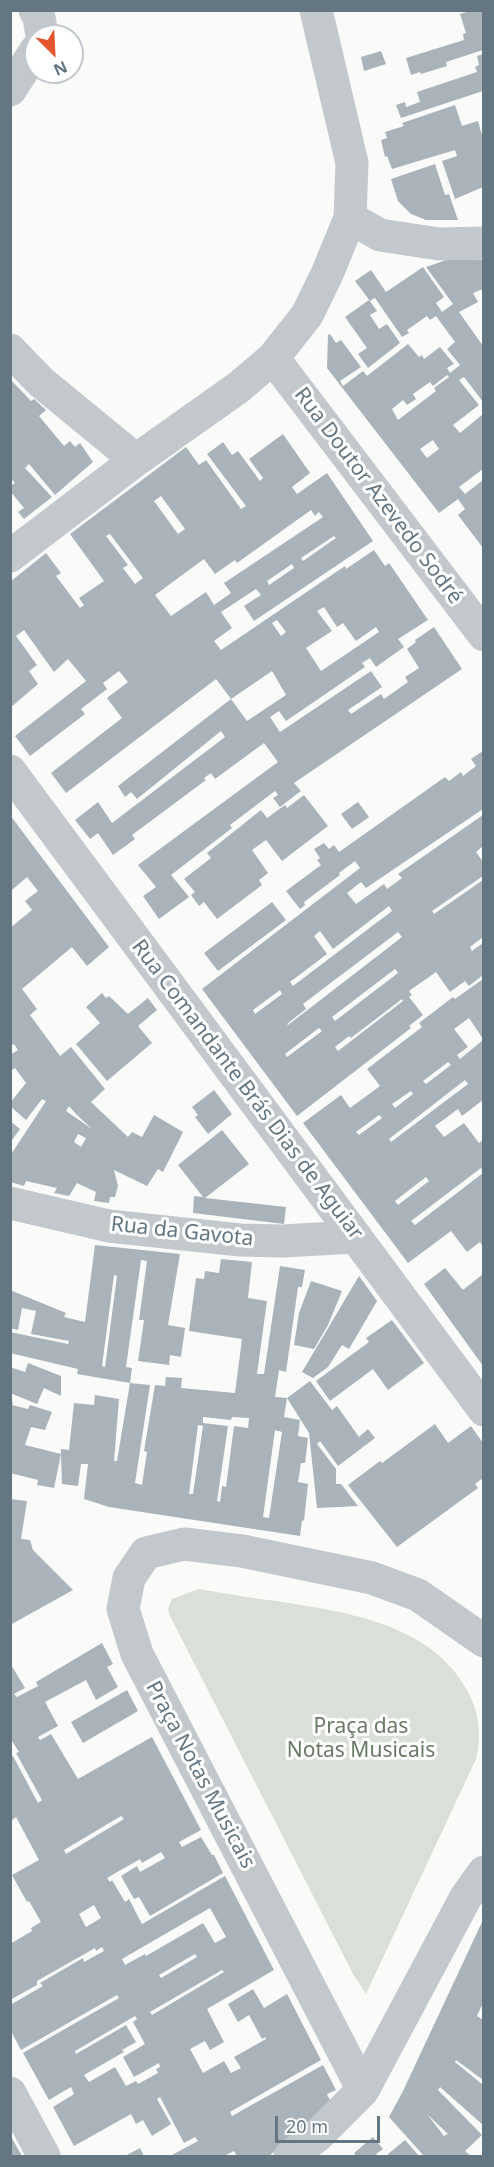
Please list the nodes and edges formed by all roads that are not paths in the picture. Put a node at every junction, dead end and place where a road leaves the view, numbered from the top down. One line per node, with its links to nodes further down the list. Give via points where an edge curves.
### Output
1 (35, 10): 3 (street)
2 (316, 10): 6 (street, via 352,163)
3 (37, 24)
4 (24, 63): 5 (street)
5 (10, 90)
6 (350, 218): 7 (street, via 380,235 439,244); 9 (street, via 307,315)
7 (483, 243)
8 (10, 350): 10 (street, via 41,382)
9 (273, 358): 10 (street); 12 (street, Rua Doutor Azevedo Sodré)
10 (136, 460): 11 (street)
11 (10, 556)
12 (483, 635)
13 (10, 771): 15 (street, Rua Comandante Brás Dias de Aguiar)
14 (10, 1203): 15 (street, Rua da Gavota, via 110,1226 240,1240)
15 (356, 1237): 16 (street, Rua Comandante Brás Dias de Aguiar)
16 (483, 1410)
17 (483, 1641): 19 (street, Praça Notas Musicais, via 418,1594 372,1578 242,1551 184,1544 146,1552 129,1578 123,1609 137,1654)
18 (483, 1872): 19 (street)
19 (363, 2090): 22 (street)
20 (10, 2093): 21 (street)
21 (44, 2157)
22 (290, 2157)

